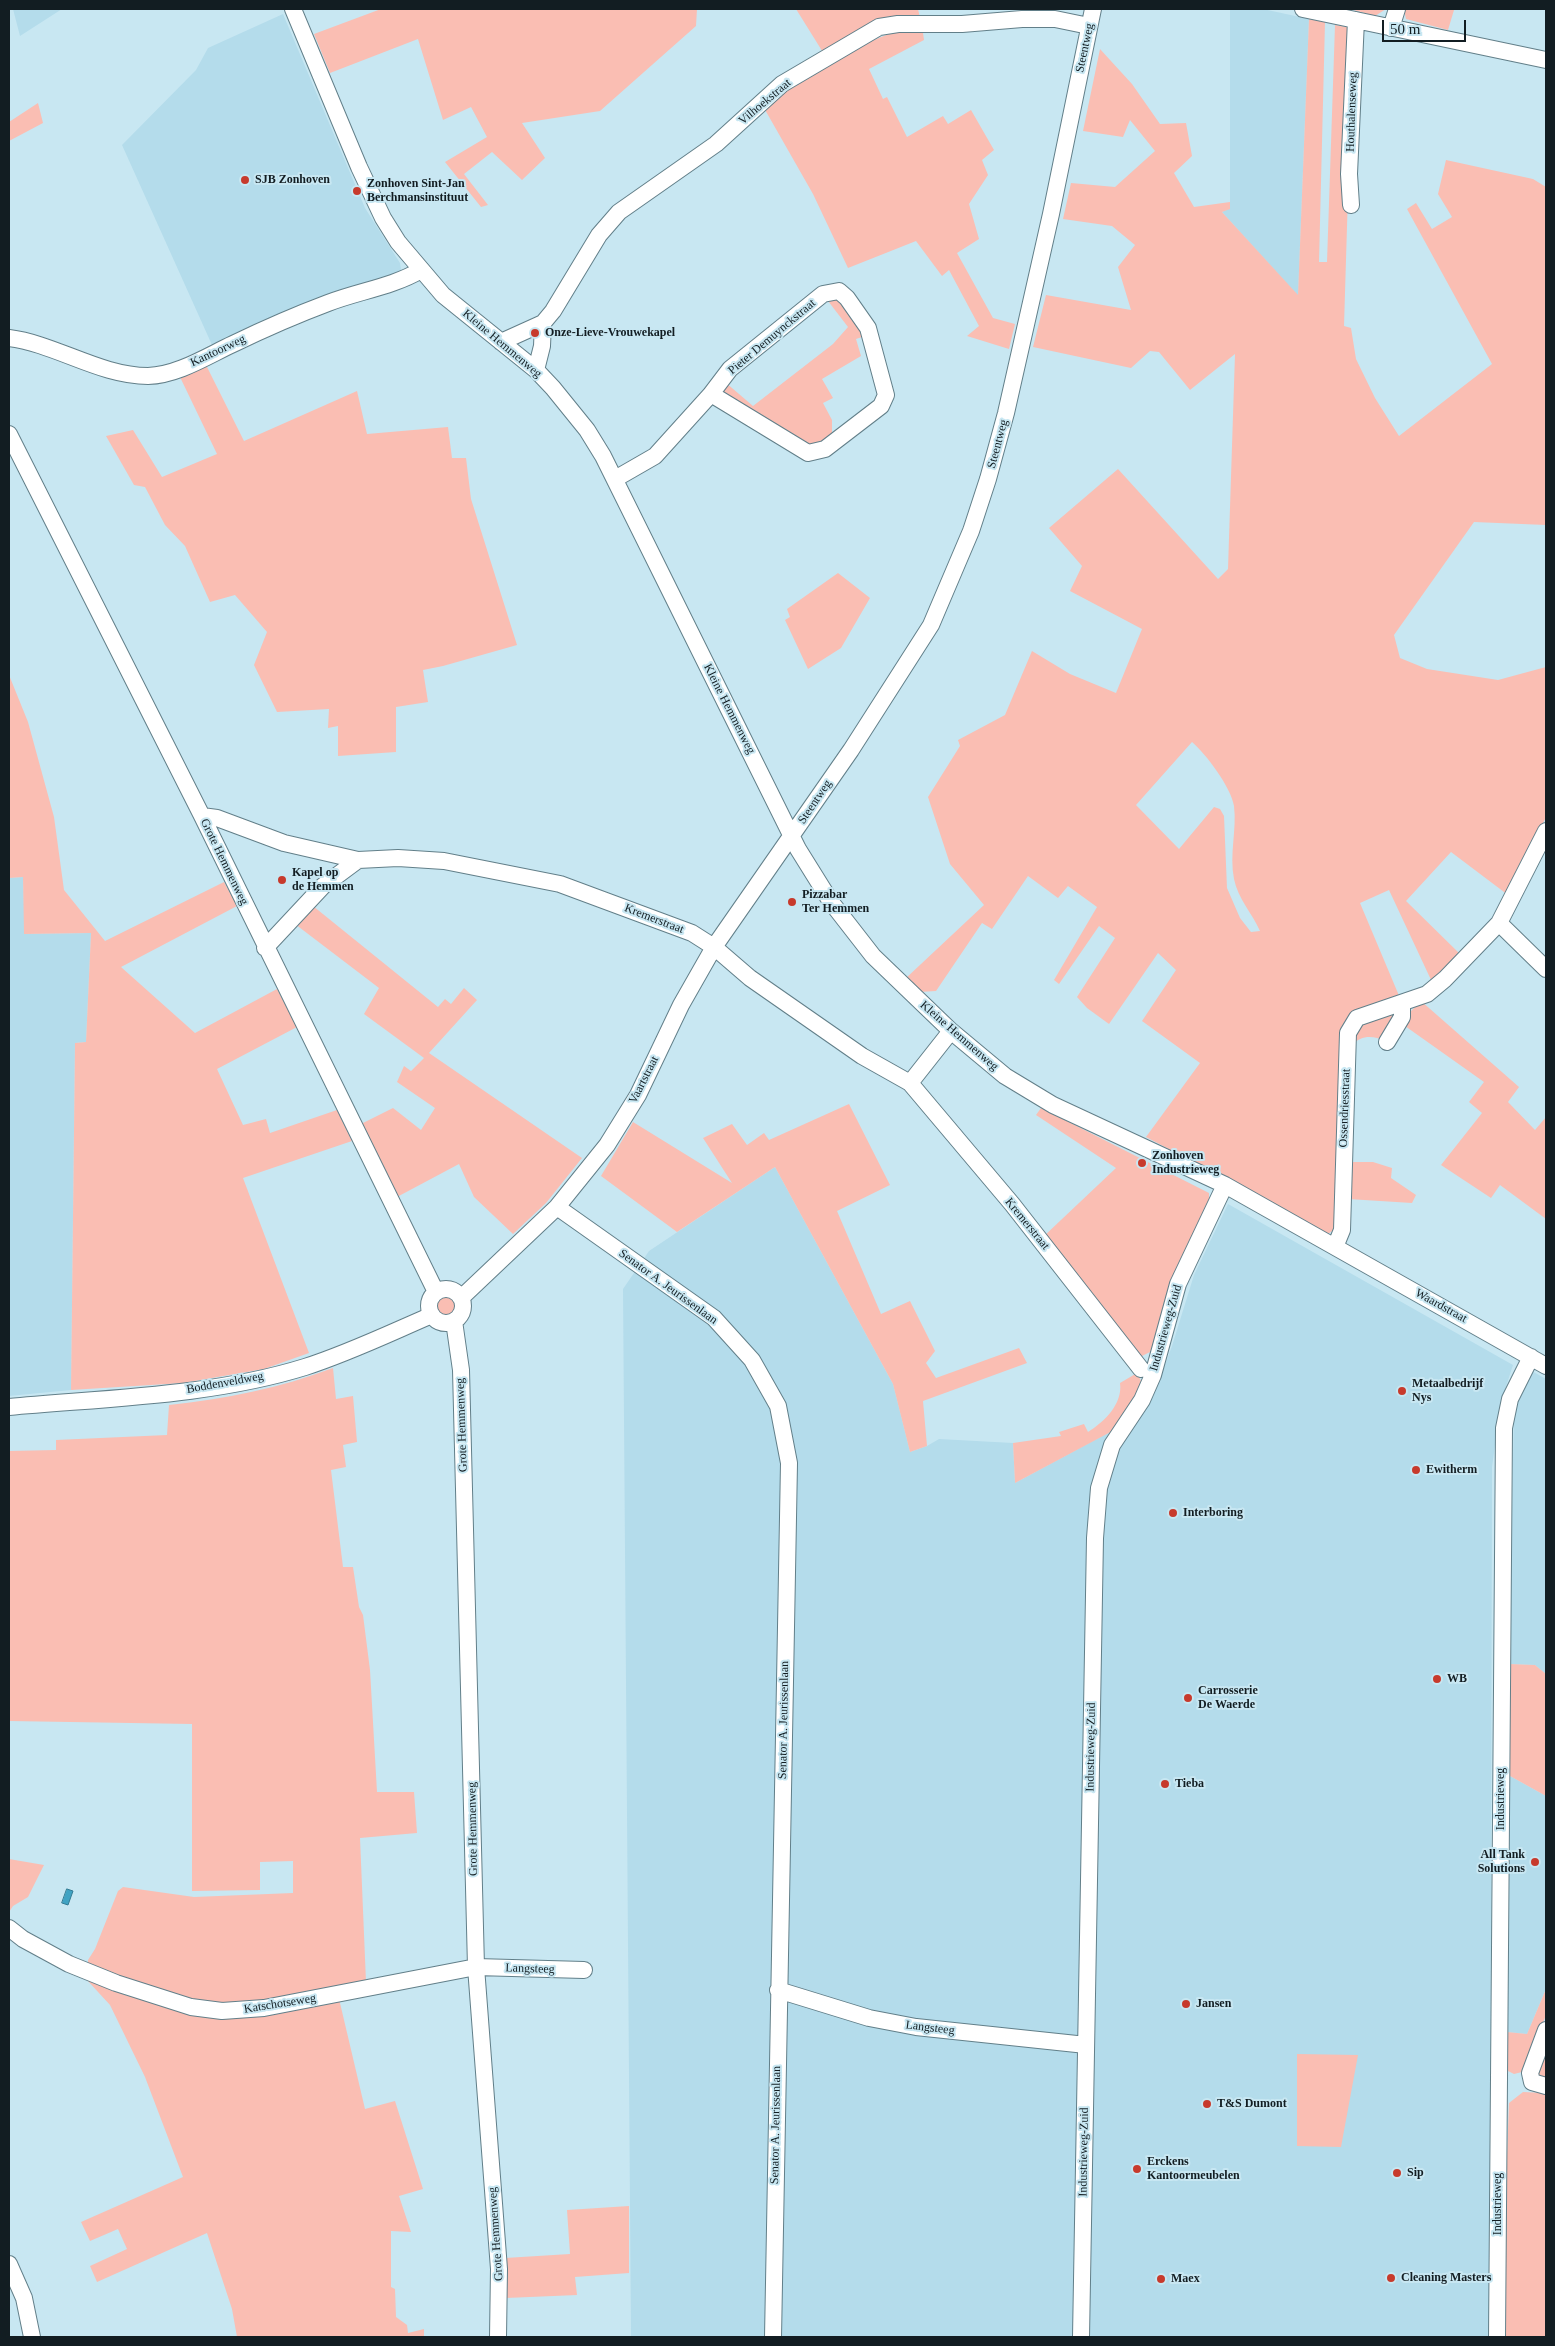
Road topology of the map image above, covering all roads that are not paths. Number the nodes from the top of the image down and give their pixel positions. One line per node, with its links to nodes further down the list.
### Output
1 (293, 9): 10 (street, Kleine Hemmenweg)
2 (1093, 9): 6 (street, Steentweg)
3 (1303, 9): 5 (street)
4 (1397, 9): 7 (street)
5 (1356, 20): 7 (street); 9 (street, Houthalenseweg)
6 (1089, 26): 11 (street, Vilhoekstraat); 20 (street, Steentweg)
7 (1391, 28): 8 (street)
8 (1546, 60)
9 (1351, 205)
10 (421, 270): 12 (street, Kantoorweg); 13 (street, Kleine Hemmenweg)
11 (542, 323): 13 (street, Vilhoekstraat); 14 (street)
12 (9, 338)
13 (501, 342): 14 (street, Kleine Hemmenweg)
14 (536, 370): 17 (street, Kleine Hemmenweg)
15 (711, 394): 15 (street, Pieter Demuynckstraat); 17 (street, Pieter Demuynckstraat)
16 (9, 434): 18 (street, Grote Hemmenweg)
17 (615, 479): 20 (street, Kleine Hemmenweg)
18 (202, 816): 21 (street, Kremerstraat); 24 (street, Grote Hemmenweg)
19 (1546, 831): 22 (street, Ossendriesstraat)
20 (792, 836): 23 (street, Vaartstraat); 27 (street, Kleine Hemmenweg)
21 (358, 860): 23 (street, Kremerstraat); 24 (street)
22 (1499, 923): 25 (street); 26 (street, Ossendriesstraat)
23 (714, 947): 29 (street, Kremerstraat); 31 (street, Vaartstraat)
24 (266, 948): 33 (street, Grote Hemmenweg)
25 (1546, 969)
26 (1402, 1004): 28 (street); 32 (street, Ossendriesstraat)
27 (951, 1031): 29 (street); 30 (street, Kleine Hemmenweg)
28 (1388, 1042)
29 (910, 1083): 39 (street, Kremerstraat)
30 (1225, 1185): 32 (street, Kleine Hemmenweg); 46 (street, Industrieweg-Zuid)
31 (556, 1207): 34 (street, Vaartstraat); 44 (street, Senator A. Jeurissenlaan)
32 (1335, 1246): 37 (street, Waardstraat)
33 (436, 1292): 34 (street); 35 (street)
34 (462, 1298): 36 (street, Grote Hemmenweg)
35 (432, 1315): 36 (street); 40 (street, Boddenveldweg)
36 (454, 1322): 42 (street, Grote Hemmenweg)
37 (1531, 1357): 38 (street, Waardstraat); 53 (street, Industrieweg)
38 (1546, 1366)
39 (1141, 1369)
40 (9, 1407)
41 (9, 1928): 42 (street, Katschotseweg)
42 (476, 1967): 43 (street, Langsteeg); 50 (street, Grote Hemmenweg)
43 (584, 1970)
44 (778, 1990): 46 (street, Langsteeg); 51 (street, Senator A. Jeurissenlaan)
45 (1546, 2030): 47 (street)
46 (1086, 2045): 52 (street, Industrieweg-Zuid)
47 (1546, 2086)
48 (9, 2264): 49 (street)
49 (32, 2337)
50 (498, 2337)
51 (773, 2337)
52 (1081, 2337)
53 (1497, 2337)

